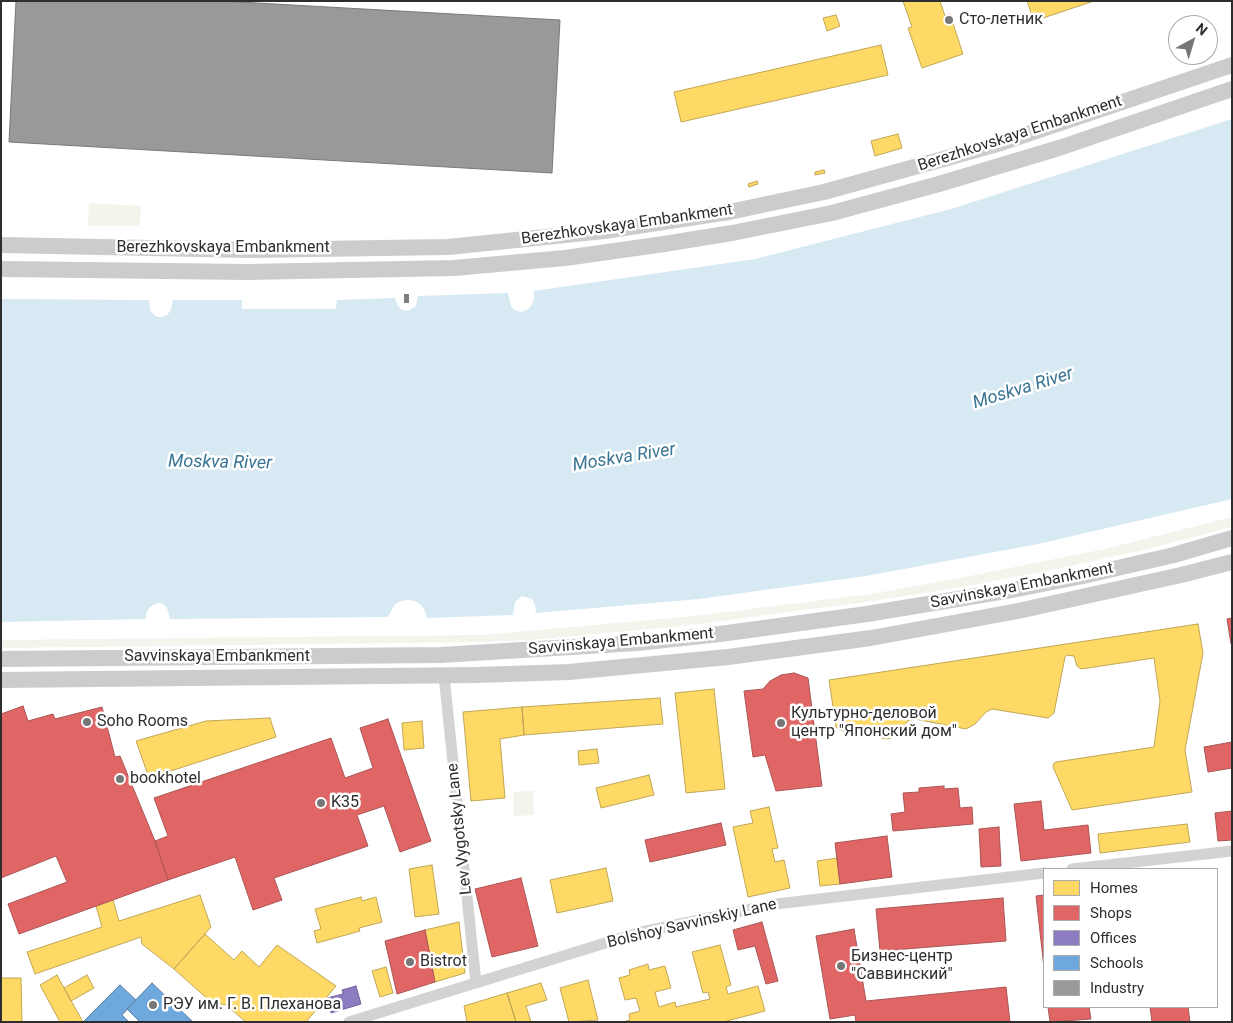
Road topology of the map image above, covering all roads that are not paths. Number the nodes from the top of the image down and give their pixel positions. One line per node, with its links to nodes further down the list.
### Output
1 (1232, 65): 3 (main road, Berezhkovskaya Embankment)
2 (1232, 89): 4 (main road, Berezhkovskaya Embankment)
3 (1, 245)
4 (1, 269)
5 (1232, 538): 7 (main road, Savvinskaya Embankment)
6 (1232, 562): 8 (main road, Savvinskaya Embankment)
7 (1, 659)
8 (444, 676): 9 (main road, Savvinskaya Embankment); 13 (street, Lev Vygotsky Lane)
9 (1, 680)
10 (1232, 851): 11 (street)
11 (1081, 868)
12 (1043, 872): 13 (street, Bolshoy Savvinskiy Lane)
13 (476, 983): 14 (street, Bolshoy Savvinskiy Lane)
14 (350, 1022)

